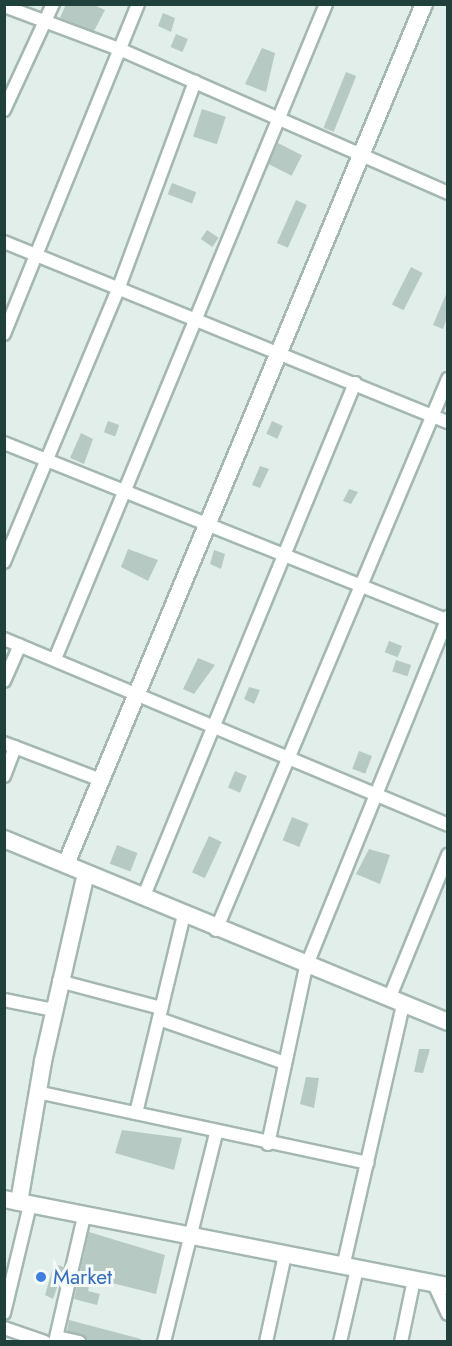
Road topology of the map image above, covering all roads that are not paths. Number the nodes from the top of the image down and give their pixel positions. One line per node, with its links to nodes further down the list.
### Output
1 (52, 4): 6 (street)
2 (138, 4): 7 (street)
3 (326, 4): 10 (street)
4 (424, 4): 11 (street)
5 (4, 6): 6 (street)
6 (45, 21): 7 (street); 9 (street)
7 (119, 49): 8 (street); 14 (street)
8 (195, 82): 10 (street); 15 (street)
9 (4, 110)
10 (278, 119): 11 (street); 16 (street)
11 (361, 159): 12 (street); 18 (street)
12 (447, 193)
13 (4, 242): 14 (street)
14 (38, 255): 15 (street); 17 (street)
15 (119, 287): 16 (street); 24 (street)
16 (198, 319): 18 (street); 25 (street)
17 (4, 334)
18 (279, 351): 20 (street); 26 (street)
19 (447, 379): 21 (street)
20 (355, 383): 21 (street); 27 (street)
21 (433, 416): 22 (street); 29 (street)
22 (447, 422)
23 (4, 443): 24 (street)
24 (45, 459): 25 (street); 28 (street)
25 (126, 492): 26 (street); 33 (street)
26 (207, 525): 27 (street); 35 (street)
27 (286, 556): 29 (street); 36 (street)
28 (4, 562)
29 (363, 588): 30 (street); 38 (street)
30 (447, 619): 41 (street)
31 (4, 639): 32 (street)
32 (20, 645): 33 (street); 34 (street)
33 (54, 659): 35 (street)
34 (4, 681)
35 (138, 693): 36 (street); 40 (street)
36 (215, 726): 38 (street); 47 (street)
37 (10, 745): 39 (street); 40 (street)
38 (290, 759): 41 (street); 49 (street)
39 (4, 776)
40 (101, 780): 45 (street)
41 (375, 796): 42 (street); 50 (street)
42 (447, 825)
43 (4, 839): 45 (street)
44 (447, 855): 53 (street)
45 (66, 864): 46 (street)
46 (86, 874): 47 (street); 51 (street)
47 (143, 898): 48 (street)
48 (184, 915): 49 (street); 55 (street)
49 (216, 930): 50 (street)
50 (306, 967): 53 (street); 57 (street)
51 (59, 981): 54 (street); 55 (street)
52 (4, 1000): 54 (street)
53 (396, 1002): 56 (street); 62 (street)
54 (53, 1010): 58 (street)
55 (160, 1014): 57 (street); 59 (street)
56 (447, 1022)
57 (285, 1063): 61 (street)
58 (37, 1092): 59 (street); 63 (street)
59 (136, 1113): 60 (street)
60 (216, 1134): 61 (street); 65 (street)
61 (268, 1144): 62 (street)
62 (367, 1162): 67 (street)
63 (18, 1202): 64 (street); 70 (street)
64 (84, 1216): 65 (street); 73 (street)
65 (190, 1236): 66 (street); 75 (street)
66 (285, 1255): 67 (street); 76 (street)
67 (350, 1268): 68 (street); 77 (street)
68 (414, 1280): 69 (street); 78 (street)
69 (441, 1285): 71 (street)
70 (4, 1313)
71 (447, 1314)
72 (12, 1334): 73 (street)
73 (52, 1340): 74 (street)
74 (79, 1341)
75 (164, 1341)
76 (266, 1341)
77 (340, 1341)
78 (400, 1341)

